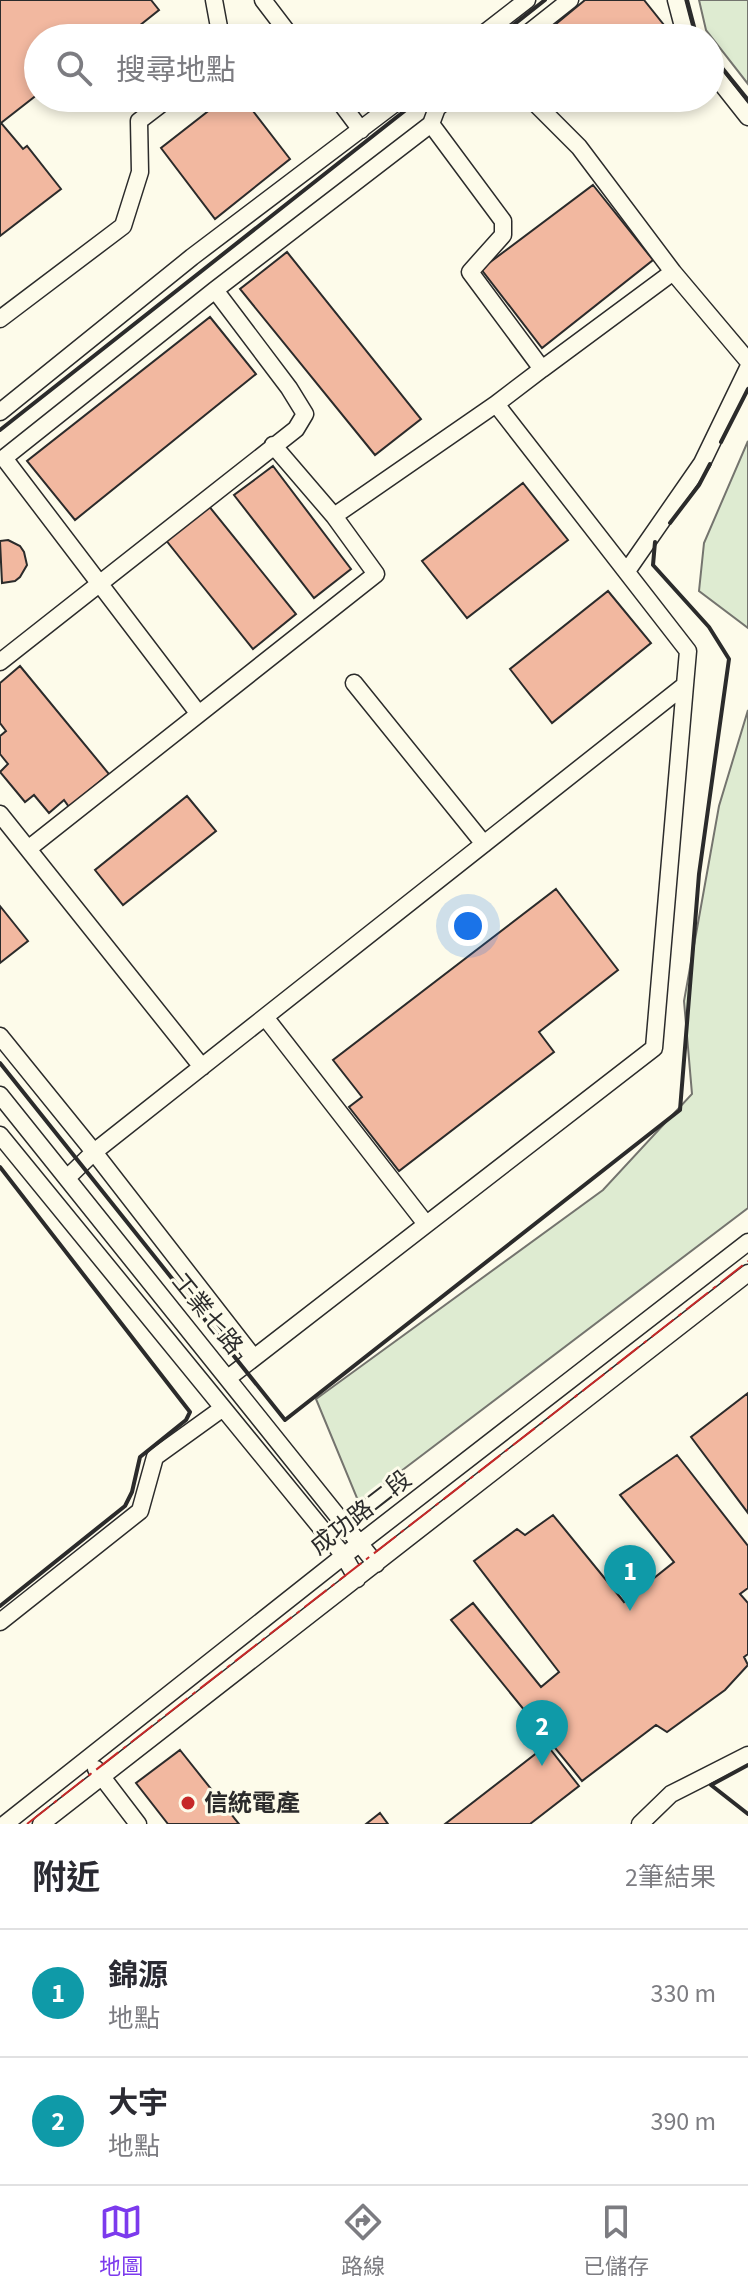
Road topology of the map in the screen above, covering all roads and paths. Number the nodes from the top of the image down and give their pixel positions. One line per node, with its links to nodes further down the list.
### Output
1 (214, 0): 6 (street)
2 (263, 0): 7 (street)
3 (527, 0): 8 (street)
4 (570, 0): 9 (street)
5 (676, 0): 10 (street)
6 (218, 24)
7 (281, 24)
8 (496, 24)
9 (540, 24)
10 (682, 24)
11 (724, 87): 17 (street)
12 (151, 112): 22 (street)
13 (348, 112): 19 (street)
14 (384, 112): 19 (street)
15 (436, 112): 18 (street)
16 (544, 112): 20 (street)
17 (748, 117)
18 (431, 124): 21 (street); 25 (street)
19 (361, 130): 27 (street)
20 (673, 272): 23 (street); 25 (street)
21 (215, 290): 28 (street); 29 (street)
22 (0, 319)
23 (748, 361)
24 (748, 368): 31 (street)
25 (542, 369): 26 (street)
26 (496, 404): 30 (street); 31 (street)
27 (0, 412)
28 (273, 445): 30 (street); 32 (street)
29 (2, 460): 32 (street)
30 (334, 516): 36 (street)
31 (627, 571): 35 (street)
32 (100, 584): 33 (street); 36 (street)
33 (0, 662)
34 (354, 683): 38 (street)
35 (685, 685): 38 (street); 47 (street)
36 (198, 713): 39 (street)
37 (0, 814): 39 (street)
38 (484, 844): 40 (street)
39 (28, 849): 42 (street)
40 (265, 1017): 42 (street); 47 (street)
41 (0, 1036): 45 (street)
42 (202, 1067): 45 (street)
43 (0, 1095): 46 (street, 工業七路)
44 (0, 1135): 52 (street, 工業七路)
45 (94, 1152): 46 (street); 50 (street)
46 (67, 1178): 51 (street, 工業七路)
47 (426, 1224): 50 (street)
48 (748, 1242): 53 (street, 成功路二段)
49 (748, 1273): 55 (street, 成功路二段)
50 (254, 1358): 51 (street)
51 (228, 1378): 53 (street, 工業七路)
52 (223, 1408): 54 (street, 工業七路); 57 (street)
53 (360, 1543): 54 (street, 成功路二段); 55 (street, 工業七路)
54 (344, 1556): 56 (street, 工業七路); 59 (street, 成功路二段)
55 (376, 1564): 56 (street, 成功路二段)
56 (357, 1579): 60 (street, 成功路二段)
57 (0, 1622)
58 (748, 1755): 64 (street)
59 (88, 1759): 60 (street); 61 (street, 成功路二段)
60 (102, 1776): 62 (street, 成功路二段); 63 (street)
61 (5, 1824)
62 (41, 1824)
63 (138, 1824)
64 (640, 1824)

